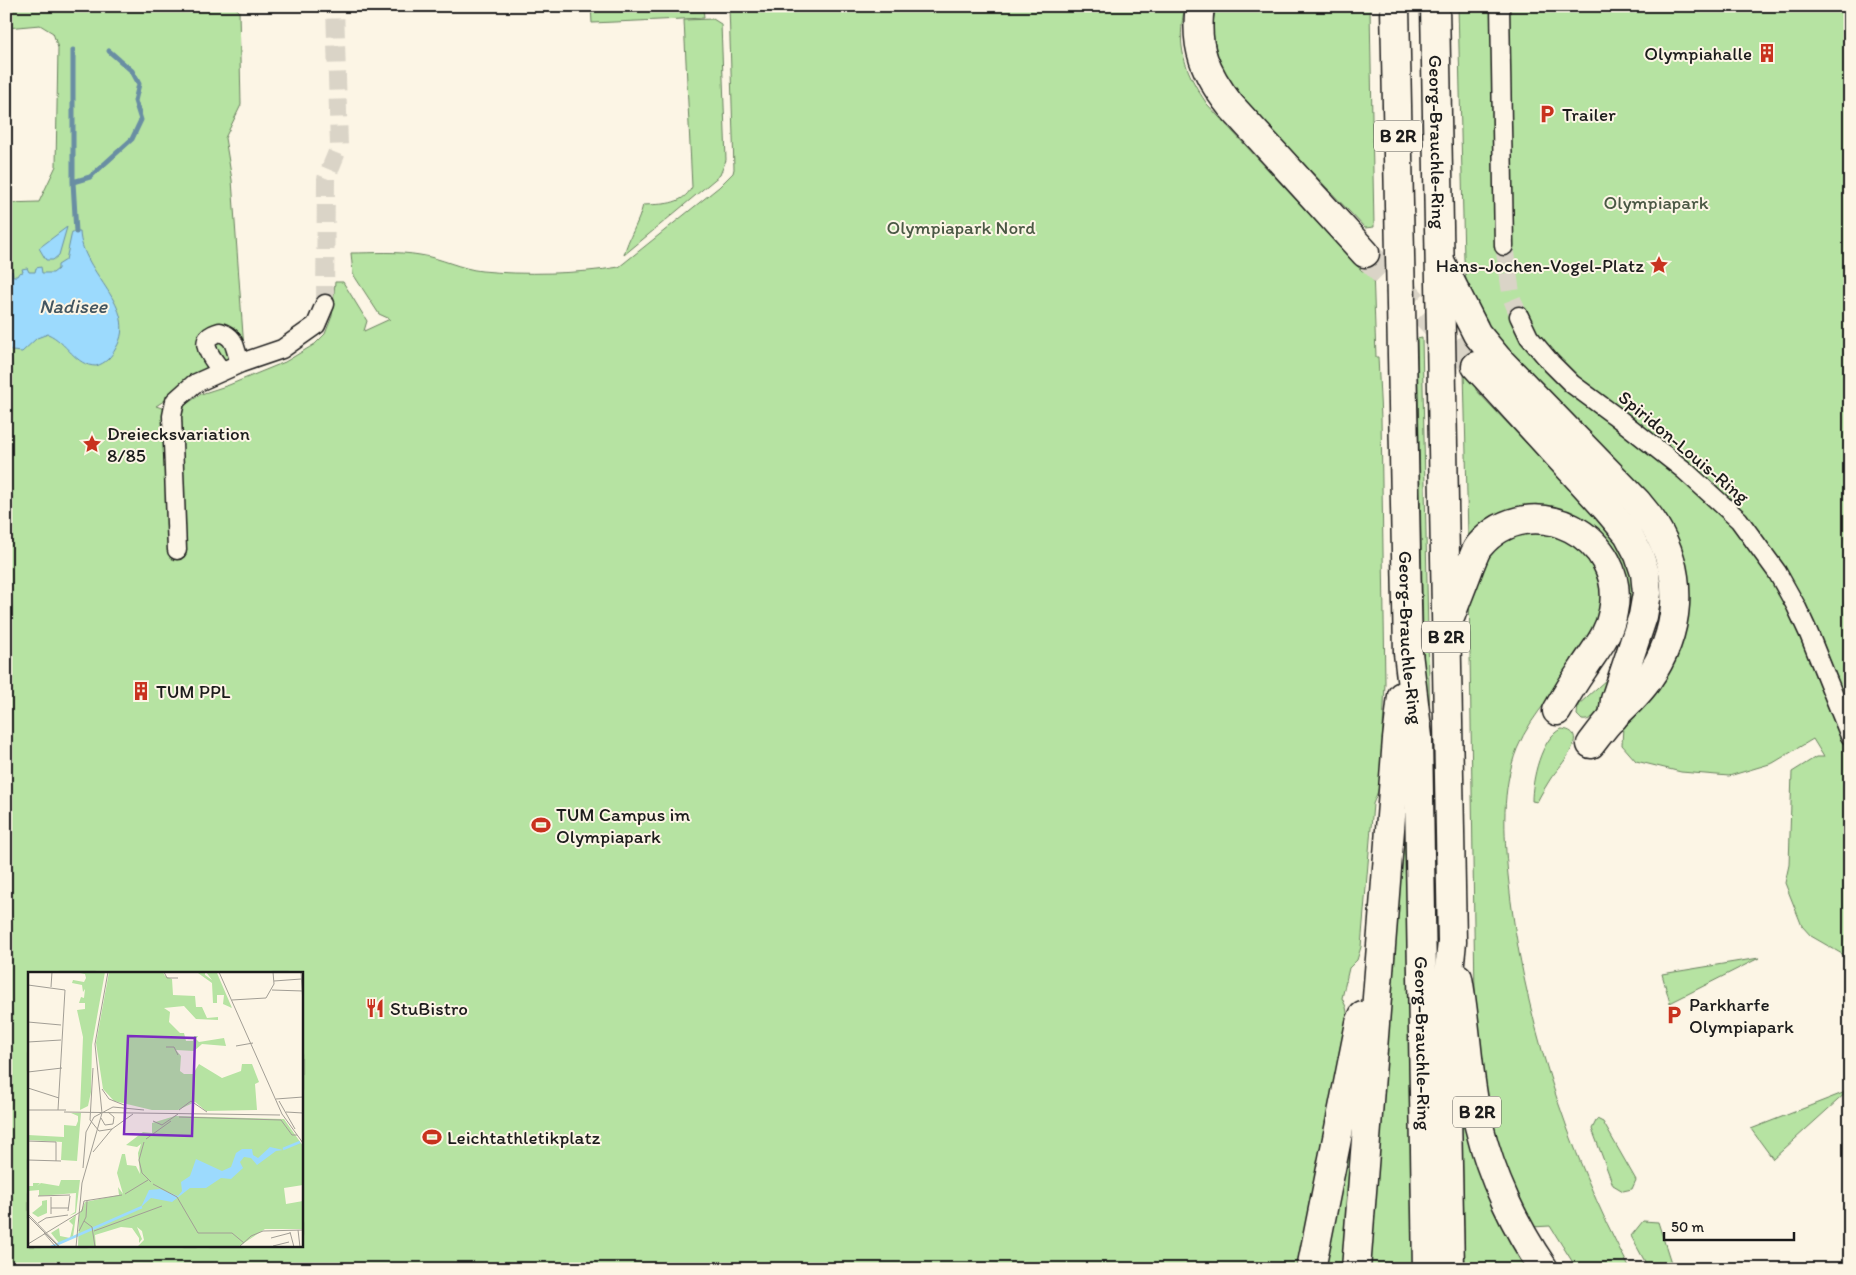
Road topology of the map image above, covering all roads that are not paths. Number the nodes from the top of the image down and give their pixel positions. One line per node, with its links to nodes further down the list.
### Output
1 (1200, 6): 6 (highway)
2 (1435, 6): 7 (highway, Georg-Brauchle-Ring / B 2R)
3 (1500, 6): 5 (street)
4 (1393, 9): 16 (highway, Georg-Brauchle-Ring / B 2R)
5 (1504, 246)
6 (1366, 253)
7 (1439, 259): 14 (highway, Georg-Brauchle-Ring / B 2R); 17 (highway)
8 (325, 304): 10 (street)
9 (1519, 316): 18 (street, Spiridon-Louis-Ring)
10 (241, 363): 12 (street); 12 (street)
11 (1476, 366): 15 (highway)
12 (221, 371): 13 (street)
13 (177, 550)
14 (1446, 626): 15 (highway); 20 (highway, Georg-Brauchle-Ring / B 2R)
15 (1634, 641): 17 (highway)
16 (1408, 653): 21 (highway, B 2R); 24 (highway, Georg-Brauchle-Ring)
17 (1613, 718): 19 (highway)
18 (1850, 736)
19 (1591, 744)
20 (1452, 942): 25 (highway, Georg-Brauchle-Ring); 26 (highway, B 2R)
21 (1378, 985): 22 (highway); 23 (highway, B 2R)
22 (1311, 1269)
23 (1356, 1269)
24 (1428, 1269)
25 (1450, 1269)
26 (1544, 1269)

